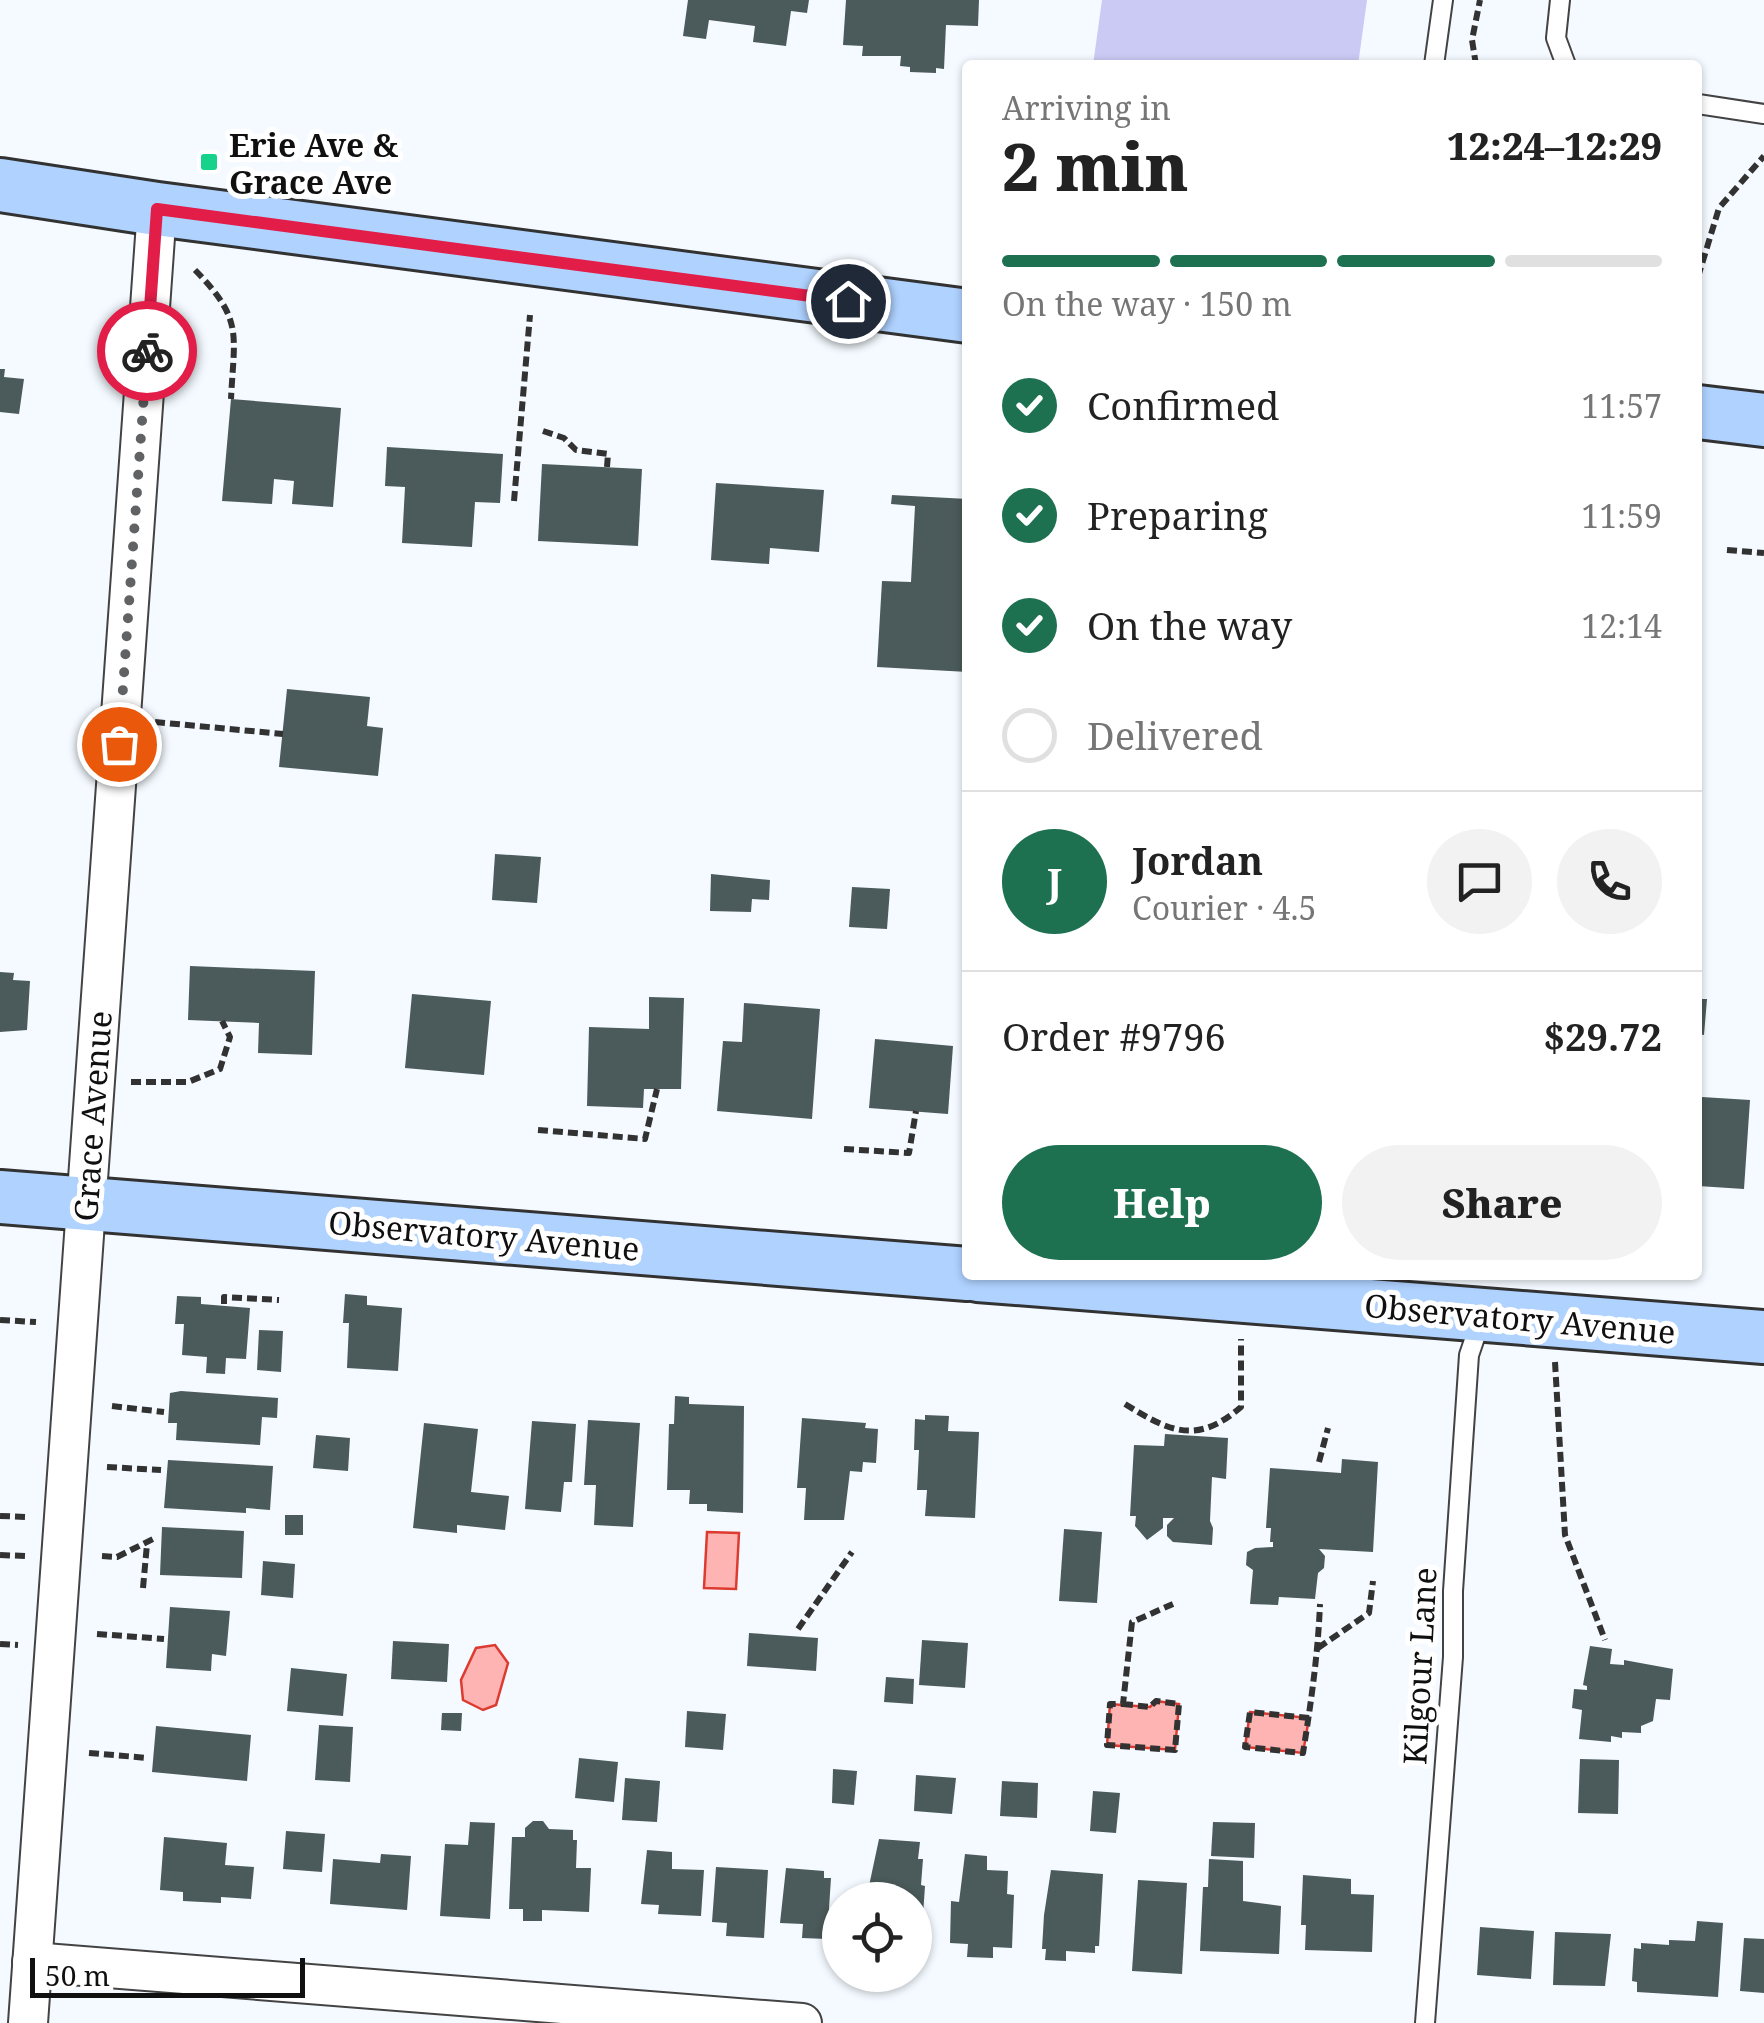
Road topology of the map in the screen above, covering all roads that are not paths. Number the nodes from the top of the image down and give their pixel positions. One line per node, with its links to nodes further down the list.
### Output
1 (1444, 0): 3 (lane)
2 (1560, 0): 4 (lane)
3 (1435, 60)
4 (1564, 60)
5 (1702, 105): 6 (lane)
6 (1764, 114)
7 (0, 184): 8 (street)
8 (157, 209): 9 (street); 13 (street, Grace Avenue)
9 (962, 315)
10 (1702, 412): 11 (street)
11 (1764, 420)
12 (0, 1196): 13 (street, Observatory Avenue)
13 (86, 1203): 14 (street, Observatory Avenue); 18 (street, Grace Avenue)
14 (962, 1274)
15 (1041, 1280): 16 (street, Observatory Avenue)
16 (1483, 1314): 17 (street, Observatory Avenue); 21 (lane, Kilgour Lane)
17 (1764, 1337)
18 (32, 1962): 19 (street, Grace Avenue); 20 (street)
19 (28, 2023)
20 (802, 2023)
21 (1426, 2023)

